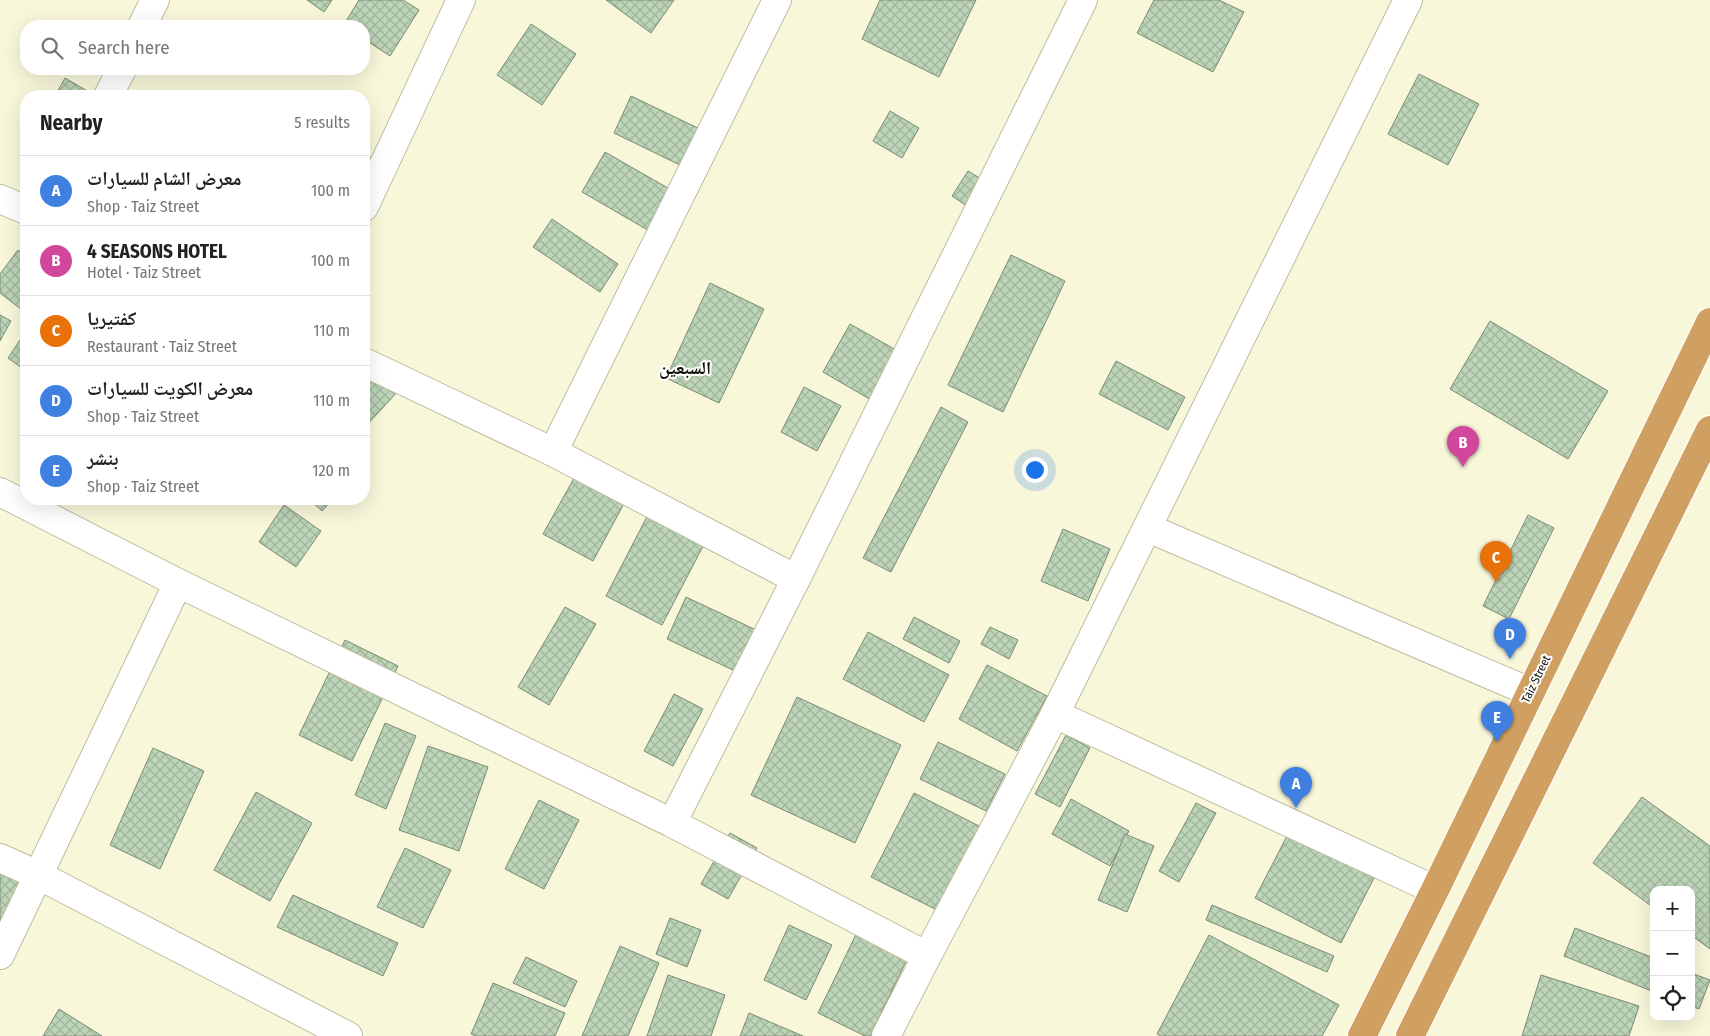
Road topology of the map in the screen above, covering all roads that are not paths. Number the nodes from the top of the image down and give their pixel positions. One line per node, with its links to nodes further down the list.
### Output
1 (156, 0): 6 (street)
2 (461, 0): 9 (street)
3 (778, 0): 15 (street)
4 (1083, 0): 20 (street)
5 (1408, 0): 19 (street)
6 (145, 20)
7 (119, 75): 8 (street)
8 (111, 90)
9 (370, 194)
10 (0, 199): 11 (street)
11 (20, 207)
12 (1710, 322): 22 (highway, Taiz Street)
13 (370, 365): 15 (street)
14 (1710, 430): 33 (highway)
15 (553, 452): 20 (street)
16 (0, 492): 17 (street)
17 (20, 502)
18 (25, 505): 21 (street)
19 (1148, 528): 22 (street); 23 (street)
20 (796, 579): 24 (street)
21 (178, 583): 24 (street); 26 (street)
22 (1530, 692): 27 (highway, Taiz Street)
23 (1055, 714): 27 (street); 29 (street)
24 (672, 823): 29 (street)
25 (0, 858): 26 (street)
26 (38, 875): 28 (street); 30 (street)
27 (1435, 890): 32 (highway, Taiz Street)
28 (0, 955)
29 (927, 956): 31 (street)
30 (348, 1036)
31 (886, 1036)
32 (1362, 1036)
33 (1410, 1036)

